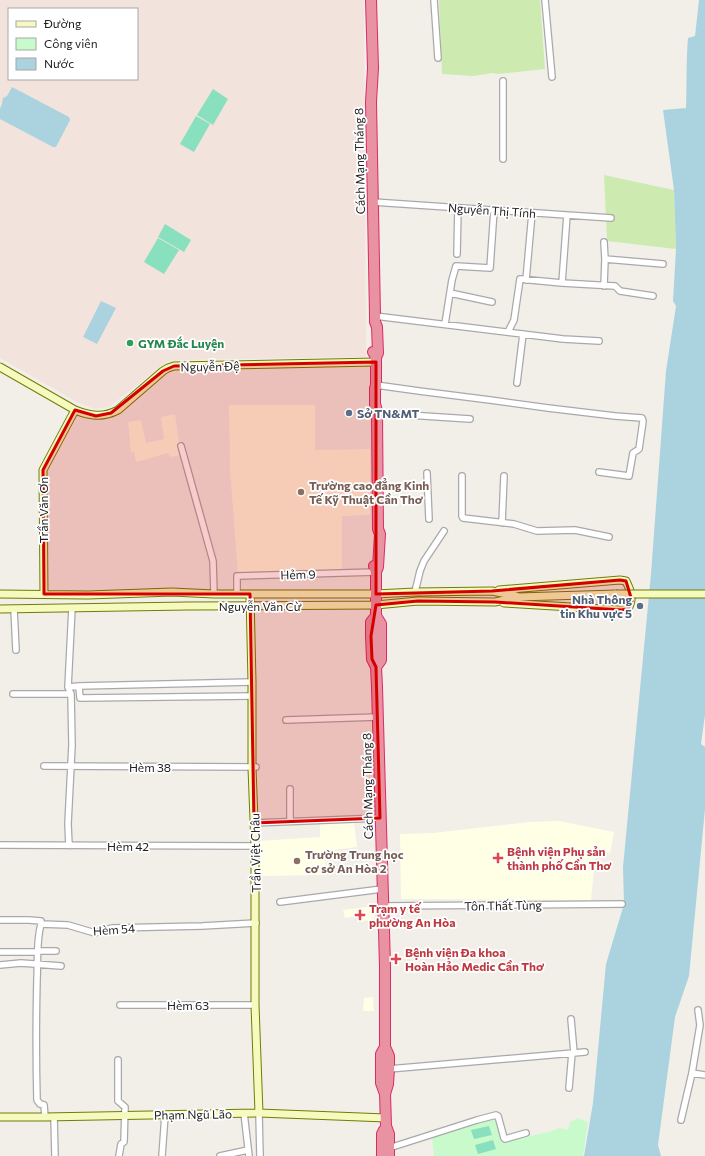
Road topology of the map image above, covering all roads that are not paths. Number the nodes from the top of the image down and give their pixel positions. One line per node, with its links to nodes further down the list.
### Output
1 (371, 0): 8 (highway, Cách Mạng Tháng 8)
2 (434, 0): 4 (street)
3 (545, 0): 5 (street)
4 (438, 58)
5 (552, 77)
6 (502, 81): 7 (street)
7 (503, 158)
8 (373, 202): 9 (street, Nguyễn Thị Tính); 24 (highway, Cách Mạng Tháng 8)
9 (458, 208): 10 (street, Nguyễn Thị Tính); 15 (street)
10 (494, 210): 11 (street, Nguyễn Thị Tính); 21 (street)
11 (532, 213): 12 (street, Nguyễn Thị Tính); 18 (street)
12 (567, 215): 13 (street, Nguyễn Thị Tính); 19 (street)
13 (611, 218)
14 (604, 242): 16 (street)
15 (457, 254)
16 (605, 259): 17 (street); 20 (street)
17 (663, 264)
18 (526, 280): 19 (street); 26 (street)
19 (562, 283): 20 (street)
20 (604, 286): 22 (street)
21 (450, 293): 23 (street); 25 (street)
22 (652, 296)
23 (492, 302)
24 (375, 319): 25 (street); 29 (highway, Cách Mạng Tháng 8)
25 (445, 324): 26 (street)
26 (508, 332): 27 (street)
27 (524, 334): 28 (street); 31 (street)
28 (599, 341)
29 (376, 359): 32 (highway, Cách Mạng Tháng 8); 33 (main road, Nguyễn Đệ)
30 (0, 367): 33 (main road, Nguyễn Đệ)
31 (517, 383)
32 (376, 386): 34 (highway, Cách Mạng Tháng 8); 37 (street)
33 (75, 410): 49 (main road, Trần Văn Ơn)
34 (376, 410): 35 (street); 45 (highway, Cách Mạng Tháng 8)
35 (470, 419)
36 (181, 446): 50 (street)
37 (599, 472)
38 (427, 473): 41 (street)
39 (462, 476): 42 (street)
40 (504, 476): 42 (street)
41 (429, 519)
42 (502, 523): 44 (street)
43 (444, 531): 47 (street)
44 (609, 537)
45 (376, 572): 51 (street, Hẻm 9); 53 (highway, Cách Mạng Tháng 8)
46 (492, 591): 47 (main road, Nguyễn Văn Cừ); 55 (main road, Nguyễn Văn Cừ); 56 (main road)
47 (415, 592): 53 (main road, Nguyễn Văn Cừ)
48 (0, 594): 49 (main road, Nguyễn Văn Cừ)
49 (44, 594): 50 (main road, Nguyễn Văn Cừ)
50 (214, 594): 51 (main road, Nguyễn Văn Cừ)
51 (237, 594): 52 (main road, Nguyễn Văn Cừ)
52 (250, 594): 53 (main road, Nguyễn Văn Cừ); 58 (main road, Trần Việt Châu)
53 (376, 594): 57 (highway, Cách Mạng Tháng 8)
54 (705, 594): 55 (main road, Nguyễn Văn Cừ, bridge)
55 (518, 597): 56 (main road, Nguyễn Văn Cừ)
56 (495, 602): 57 (main road, Nguyễn Văn Cừ)
57 (376, 605): 58 (main road, Nguyễn Văn Cừ); 69 (highway, Cách Mạng Tháng 8)
58 (250, 606): 59 (main road, Nguyễn Văn Cừ); 63 (main road, Trần Việt Châu)
59 (72, 608): 61 (main road, Nguyễn Văn Cừ); 65 (street)
60 (0, 609): 61 (main road, Nguyễn Văn Cừ)
61 (14, 609): 62 (street)
62 (16, 650)
63 (252, 682): 64 (street); 68 (main road, Trần Việt Châu)
64 (79, 686): 65 (street); 68 (street)
65 (68, 687): 67 (street)
66 (13, 694): 67 (street)
67 (71, 694): 72 (street)
68 (252, 696): 73 (main road, Trần Việt Châu)
69 (378, 717): 70 (street); 75 (highway, Cách Mạng Tháng 8)
70 (286, 720)
71 (44, 766): 72 (street, Hèm 38)
72 (71, 767): 73 (street, Hèm 38); 79 (street)
73 (254, 768): 77 (main road, Trần Việt Châu)
74 (290, 789): 76 (street)
75 (380, 818): 76 (street); 81 (highway, Cách Mạng Tháng 8)
76 (290, 821): 77 (street)
77 (254, 823): 80 (main road, Trần Việt Châu)
78 (0, 845): 79 (street, Hèm 42)
79 (69, 846): 80 (street, Hèm 42)
80 (255, 846): 86 (main road, Trần Việt Châu)
81 (382, 889): 82 (street); 84 (highway, Cách Mạng Tháng 8)
82 (280, 902)
83 (622, 904): 84 (street, Tôn Thất Tùng)
84 (383, 906): 98 (highway, Cách Mạng Tháng 8)
85 (0, 920): 87 (street, Hèm 54)
86 (256, 923): 87 (street, Hèm 54); 95 (main road, Trần Việt Châu)
87 (41, 924): 88 (street)
88 (37, 951): 89 (street); 90 (street); 91 (street)
89 (56, 951)
90 (0, 952)
91 (38, 964): 92 (street); 93 (street); 112 (street)
92 (0, 965)
93 (61, 966)
94 (120, 1005): 95 (street, Hèm 63)
95 (255, 1006): 108 (main road, Trần Việt Châu)
96 (698, 1010): 103 (street)
97 (571, 1018): 100 (street)
98 (385, 1047): 102 (highway, Cách Mạng Tháng 8); 106 (highway, Cách Mạng Tháng 8)
99 (584, 1052): 100 (street)
100 (573, 1053): 102 (street); 105 (street)
101 (118, 1060): 110 (street)
102 (389, 1069): 106 (highway, Cách Mạng Tháng 8)
103 (692, 1073): 104 (street); 114 (street)
104 (705, 1075)
105 (569, 1088)
106 (385, 1094): 115 (highway, Cách Mạng Tháng 8)
107 (244, 1113): 108 (main road, Phạm Ngũ Lão); 109 (main road, Phạm Ngũ Lão); 117 (street)
108 (259, 1113): 115 (main road, Phạm Ngũ Lão); 123 (street)
109 (165, 1115): 110 (main road, Phạm Ngũ Lão); 121 (street)
110 (125, 1116): 113 (main road, Phạm Ngũ Lão); 120 (street)
111 (0, 1117): 112 (main road, Phạm Ngũ Lão)
112 (45, 1117): 113 (main road, Phạm Ngũ Lão)
113 (54, 1117): 119 (street)
114 (681, 1120)
115 (386, 1122): 118 (highway, Cách Mạng Tháng 8)
116 (526, 1132): 118 (street)
117 (249, 1153): 122 (street)
118 (386, 1153)
119 (55, 1156)
120 (119, 1156)
121 (162, 1156)
122 (220, 1156)
123 (260, 1156)

